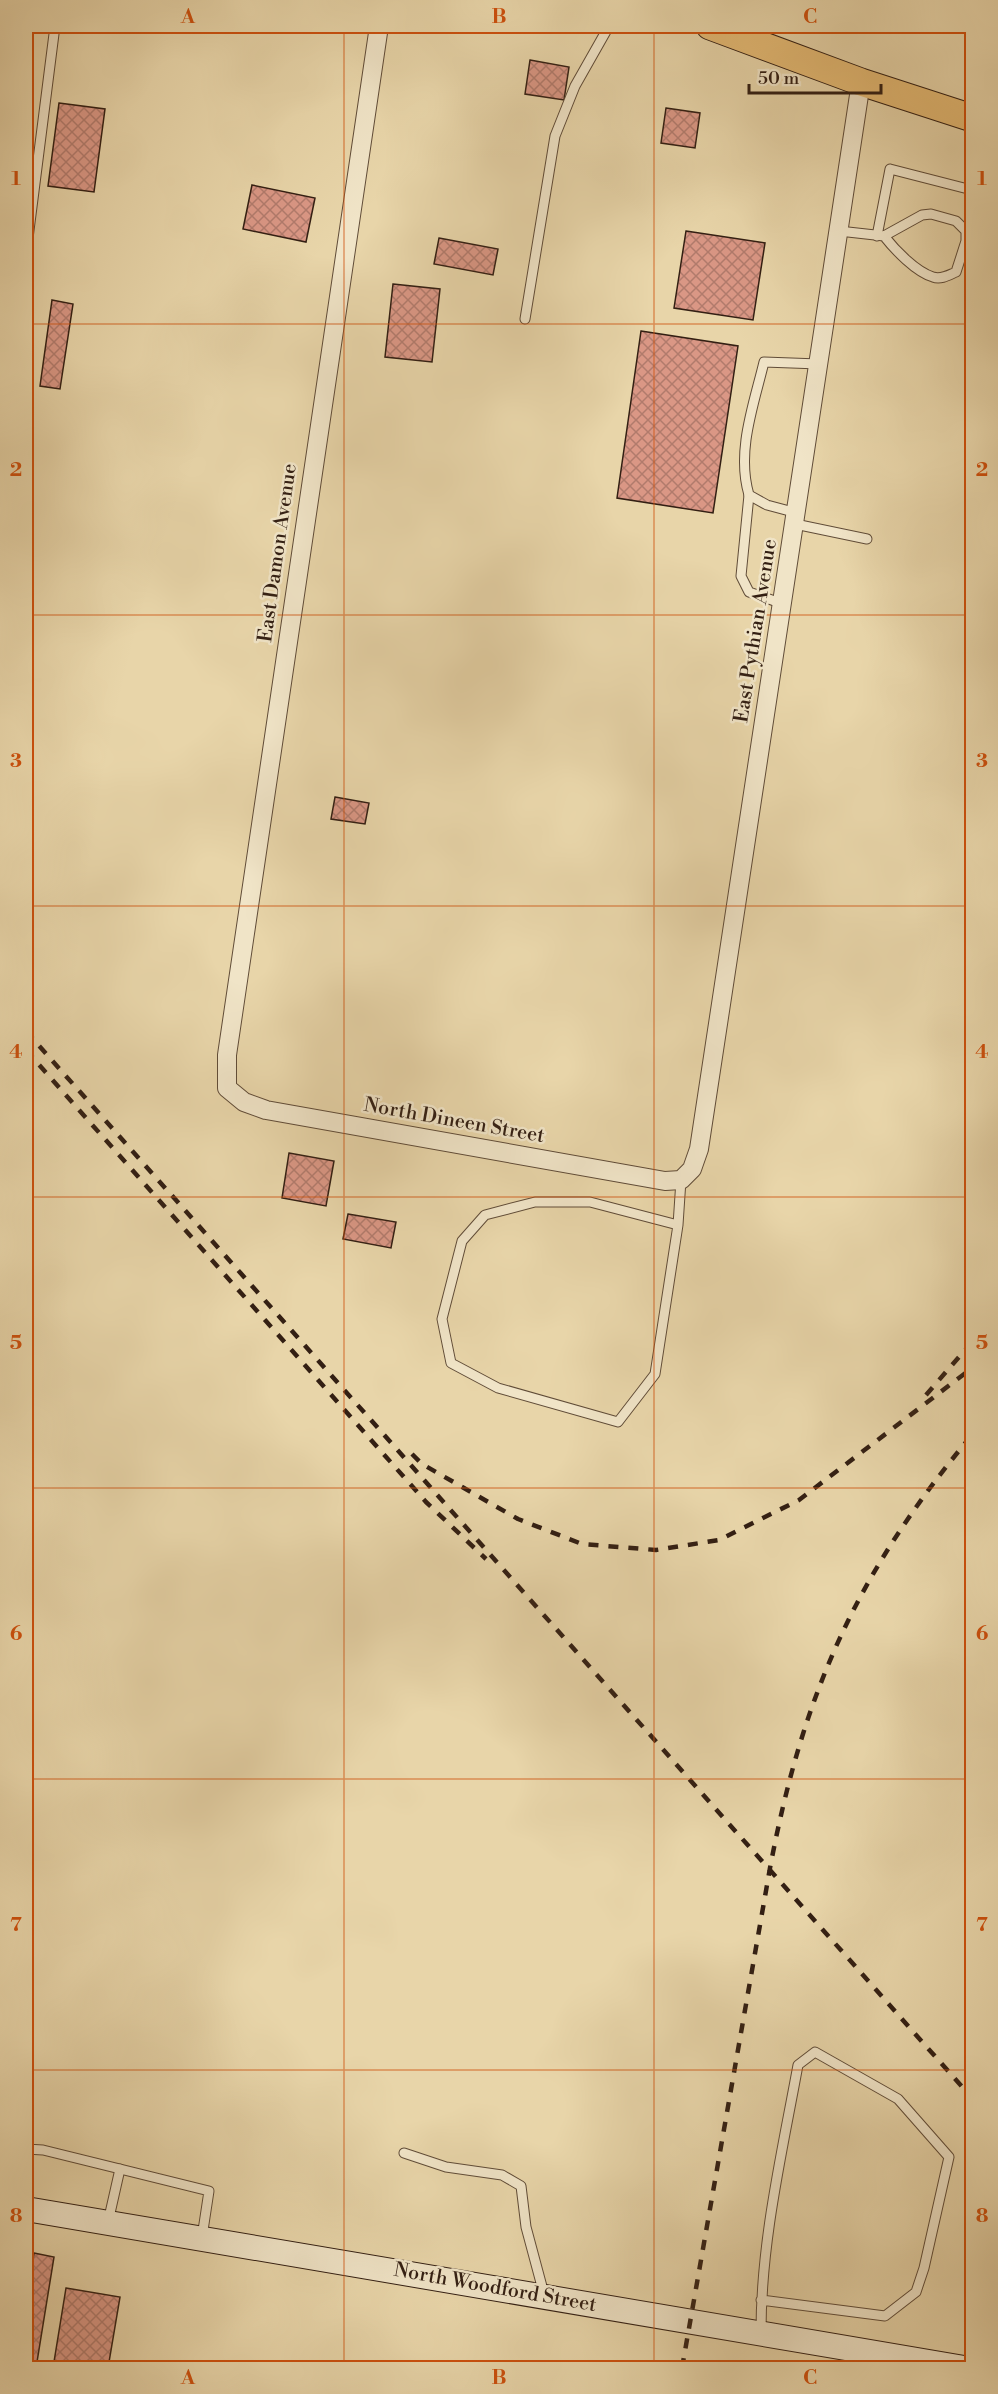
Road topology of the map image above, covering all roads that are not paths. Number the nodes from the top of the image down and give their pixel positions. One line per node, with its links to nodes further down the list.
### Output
1 (55, 26): 11 (lane)
2 (379, 26): 18 (street, East Damon Avenue)
3 (609, 26): 12 (lane)
4 (710, 26): 5 (main road)
5 (861, 82): 6 (main road); 9 (street, East Pythian Avenue)
6 (972, 118)
7 (972, 174): 8 (lane)
8 (970, 190): 10 (lane)
9 (839, 231): 10 (lane); 13 (street, East Pythian Avenue)
10 (880, 236): 10 (lane)
11 (26, 254)
12 (525, 319)
13 (819, 364): 14 (lane); 15 (street, East Pythian Avenue)
14 (748, 495): 15 (lane); 17 (lane)
15 (796, 519): 16 (lane); 17 (street, East Pythian Avenue)
16 (867, 539)
17 (783, 604): 19 (street, East Pythian Avenue)
18 (227, 1088): 19 (street, North Dineen Street)
19 (681, 1180): 20 (lane)
20 (678, 1225): 20 (lane)
21 (26, 2149): 23 (lane)
22 (404, 2153): 27 (lane)
23 (120, 2169): 25 (lane); 26 (lane)
24 (26, 2209): 25 (street, North Woodford Street)
25 (108, 2223): 26 (street, North Woodford Street)
26 (202, 2239): 27 (street, North Woodford Street)
27 (545, 2296): 29 (street, North Woodford Street)
28 (761, 2300): 28 (lane); 29 (lane)
29 (761, 2334): 30 (street, North Woodford Street)
30 (964, 2368)

